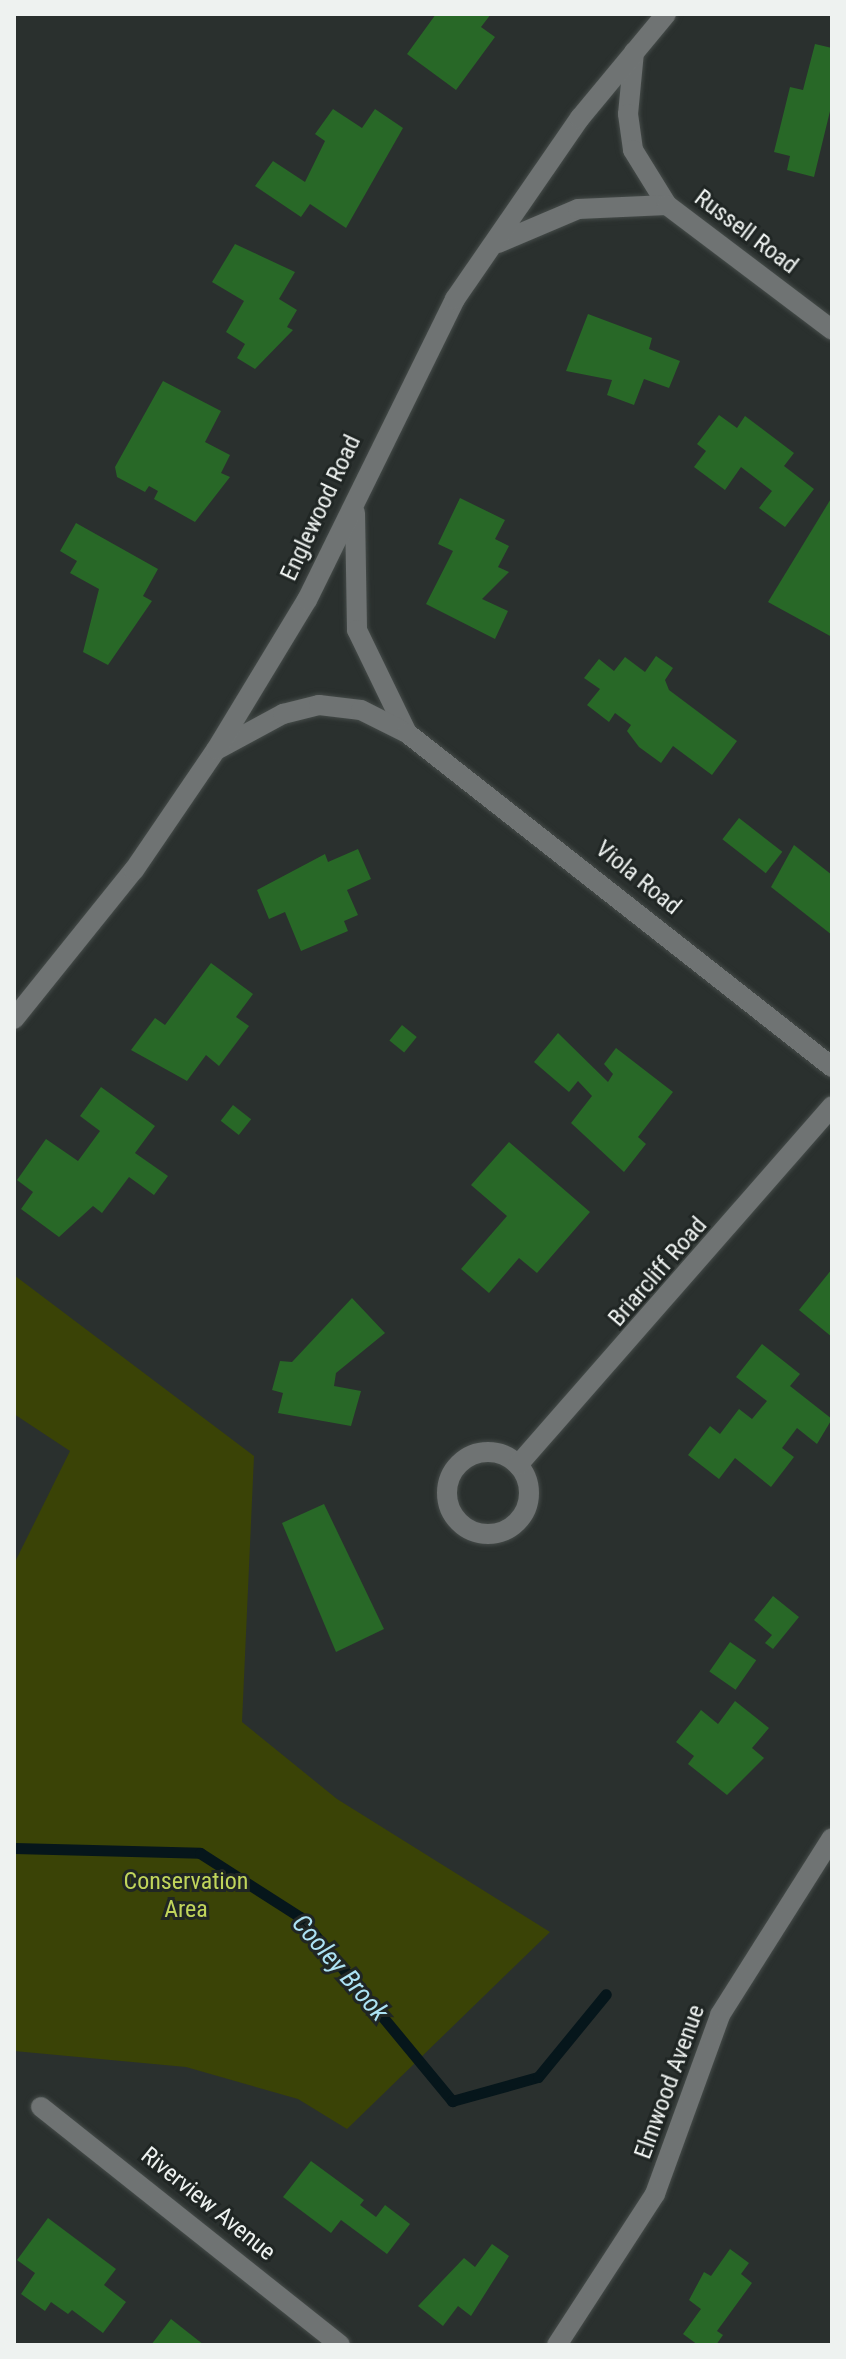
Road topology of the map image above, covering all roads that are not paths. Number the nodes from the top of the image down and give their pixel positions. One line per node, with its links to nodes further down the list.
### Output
1 (666, 14): 2 (street, Englewood Road)
2 (634, 49): 3 (street, Russell Road); 4 (street, Englewood Road)
3 (667, 205): 4 (street, Russell Road); 5 (street, Russell Road)
4 (490, 247): 6 (street, Englewood Road)
5 (832, 330)
6 (357, 495): 7 (street, Viola Road); 8 (street, Englewood Road)
7 (407, 733): 8 (street, Viola Road); 10 (street, Viola Road)
8 (216, 750): 9 (street, Englewood Road)
9 (14, 1019)
10 (832, 1067)
11 (832, 1106): 12 (street, Briarcliff Road)
12 (518, 1465): 12 (street)
13 (832, 1838): 16 (street, Elmwood Avenue)
14 (41, 2107): 15 (street, Riverview Avenue)
15 (340, 2345)
16 (557, 2345)

